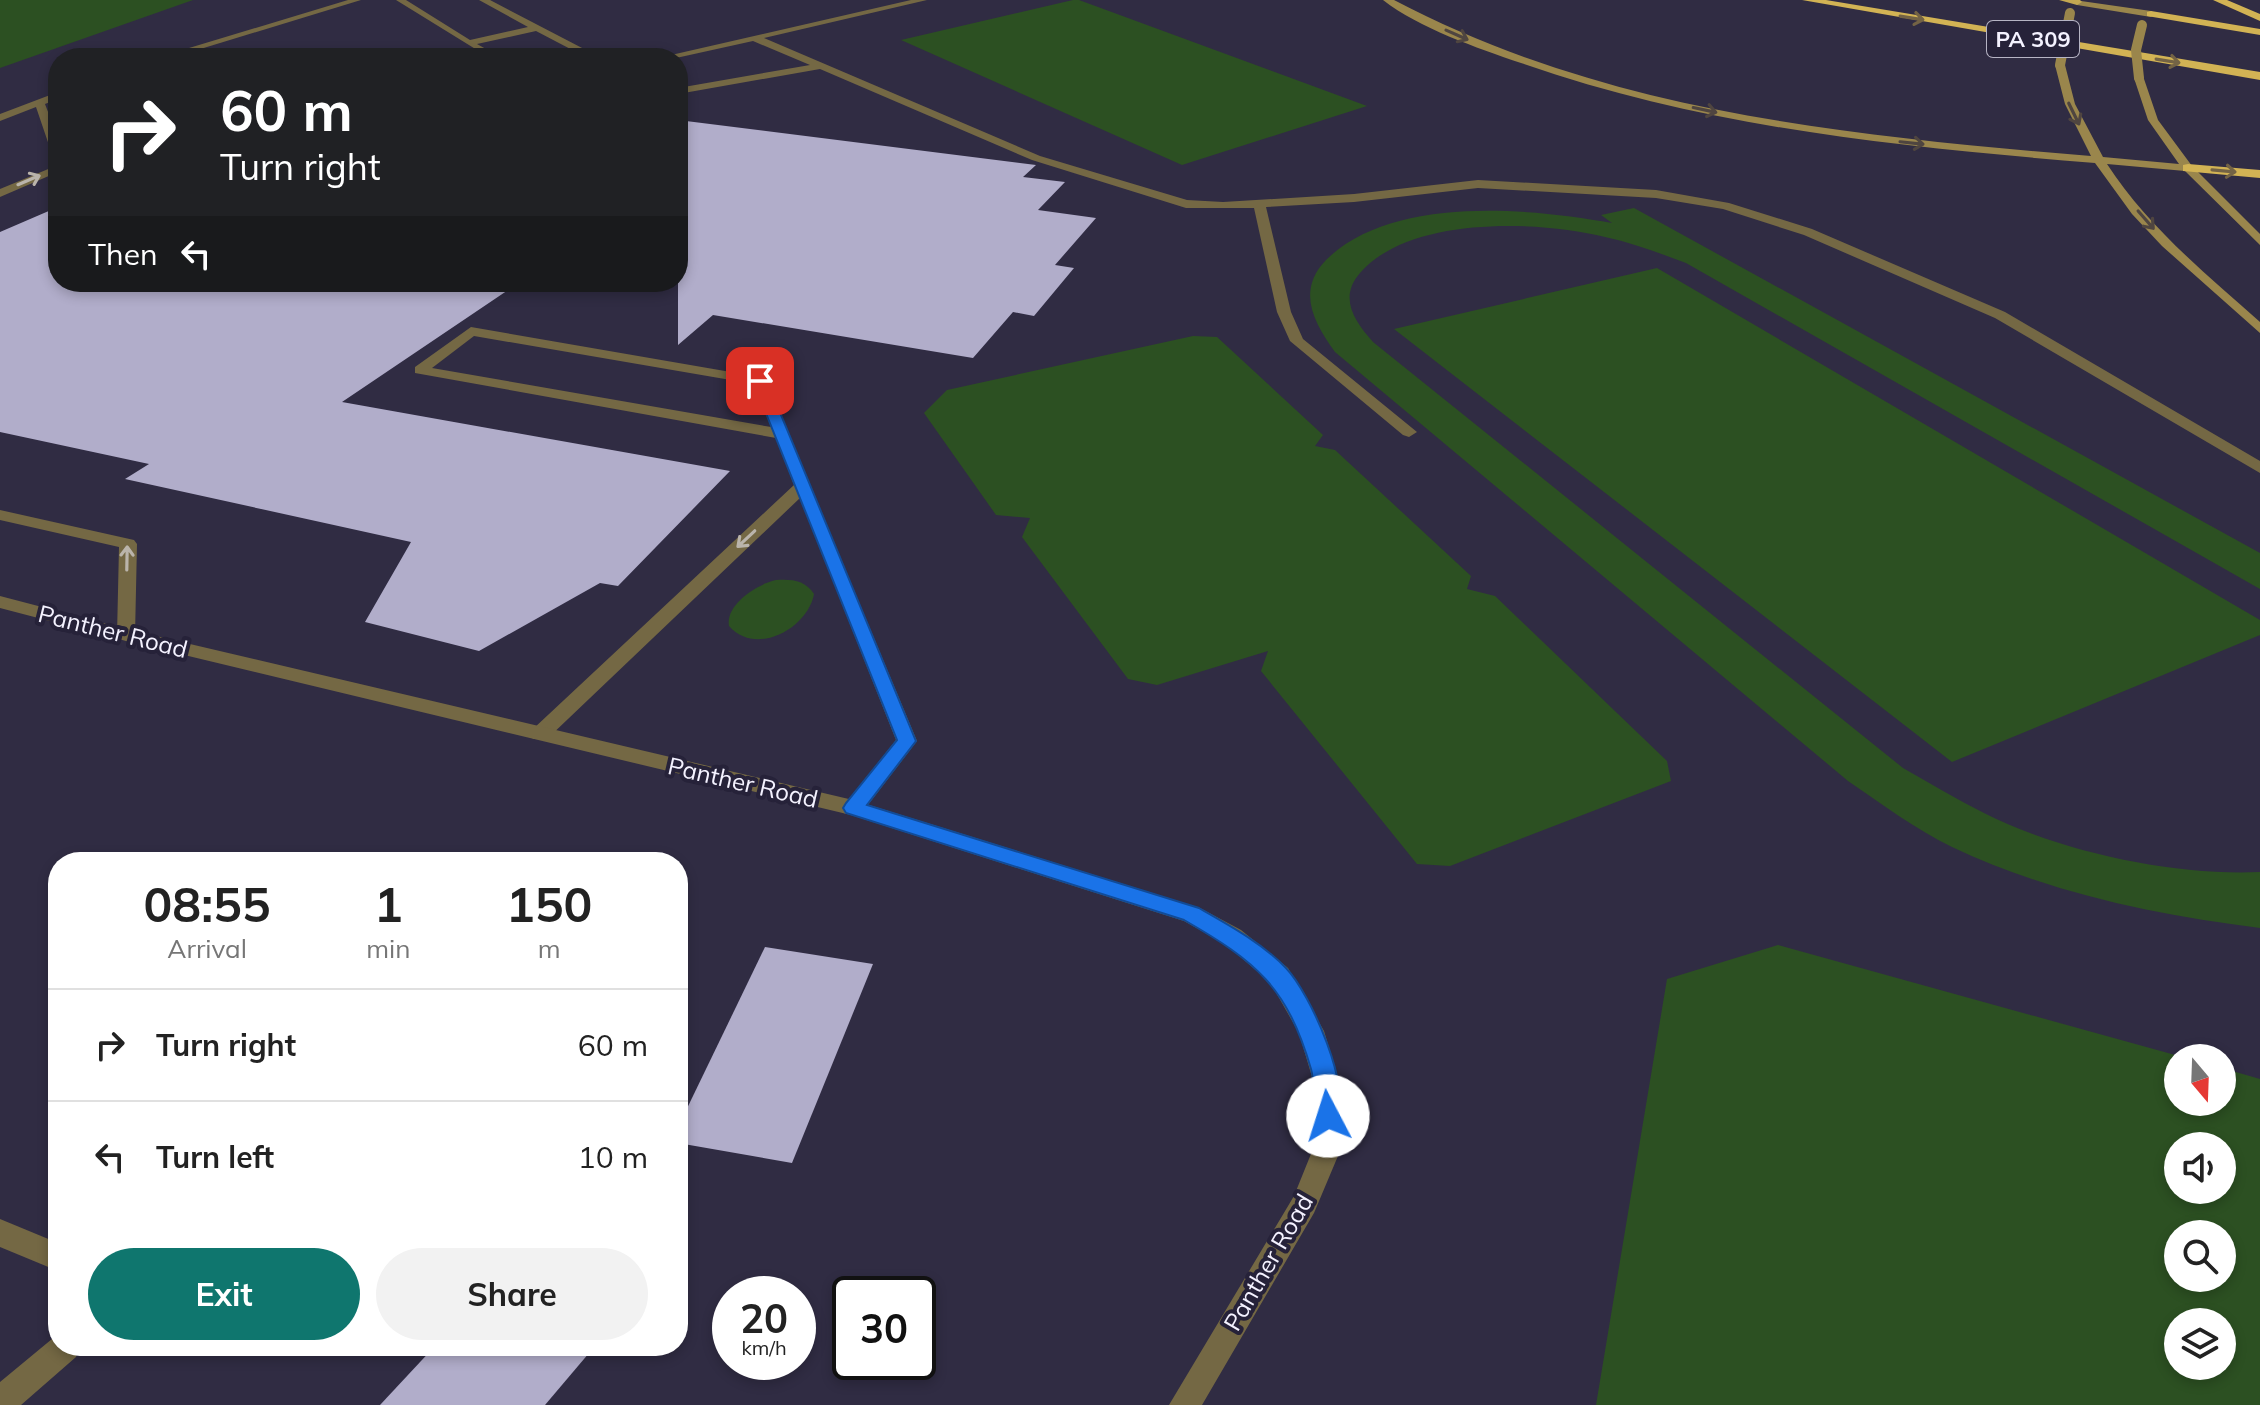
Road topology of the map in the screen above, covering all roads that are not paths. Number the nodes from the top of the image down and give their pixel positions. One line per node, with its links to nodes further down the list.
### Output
1 (357, 0): 21 (street)
2 (400, 0): 19 (street)
3 (483, 0): 14 (street)
4 (923, 0): 17 (street)
5 (1387, 0): 32 (main road, one-way to 32)
6 (1807, 0): 26 (highway, PA 309, one-way to 26)
7 (1882, 0): 16 (highway, PA 309)
8 (2064, 0): 11 (highway)
9 (2159, 0): 12 (main road)
10 (2218, 0): 13 (highway)
11 (2078, 1): 12 (main road); 32 (main road, one-way to 32, bridge)
12 (2151, 14): 15 (highway); 33 (main road, bridge)
13 (2260, 18)
14 (537, 28): 19 (street); 23 (street)
15 (2260, 32)
16 (2102, 36)
17 (755, 38): 24 (street); 25 (street)
18 (2118, 38): 20 (highway)
19 (468, 43): 22 (street)
20 (2150, 43)
21 (195, 48)
22 (478, 48)
23 (575, 48)
24 (688, 53)
25 (822, 66): 27 (street); 37 (street)
26 (2260, 76)
27 (688, 89)
28 (48, 99): 29 (street)
29 (40, 103): 30 (street); 31 (street)
30 (0, 118)
31 (48, 126)
32 (2097, 160): 33 (main road); 39 (main road, one-way to 39)
33 (2188, 168): 35 (highway, one-way to 35); 38 (main road)
34 (48, 172): 36 (street, one-way to 34)
35 (2260, 174)
36 (0, 193)
37 (1259, 204): 40 (street); 42 (street)
38 (2260, 241)
39 (2260, 329)
40 (1409, 432)
41 (782, 434): 41 (street); 43 (street)
42 (2260, 468)
43 (803, 486): 47 (street, one-way to 47); 48 (street)
44 (0, 515): 46 (street, one-way to 44)
45 (0, 602): 46 (street, Panther Road)
46 (126, 635): 47 (street, Panther Road)
47 (540, 734): 48 (street, Panther Road)
48 (853, 808): 53 (street, Panther Road)
49 (0, 1233): 50 (street)
50 (48, 1253)
51 (54, 1356): 52 (street)
52 (0, 1403)
53 (1185, 1405)

